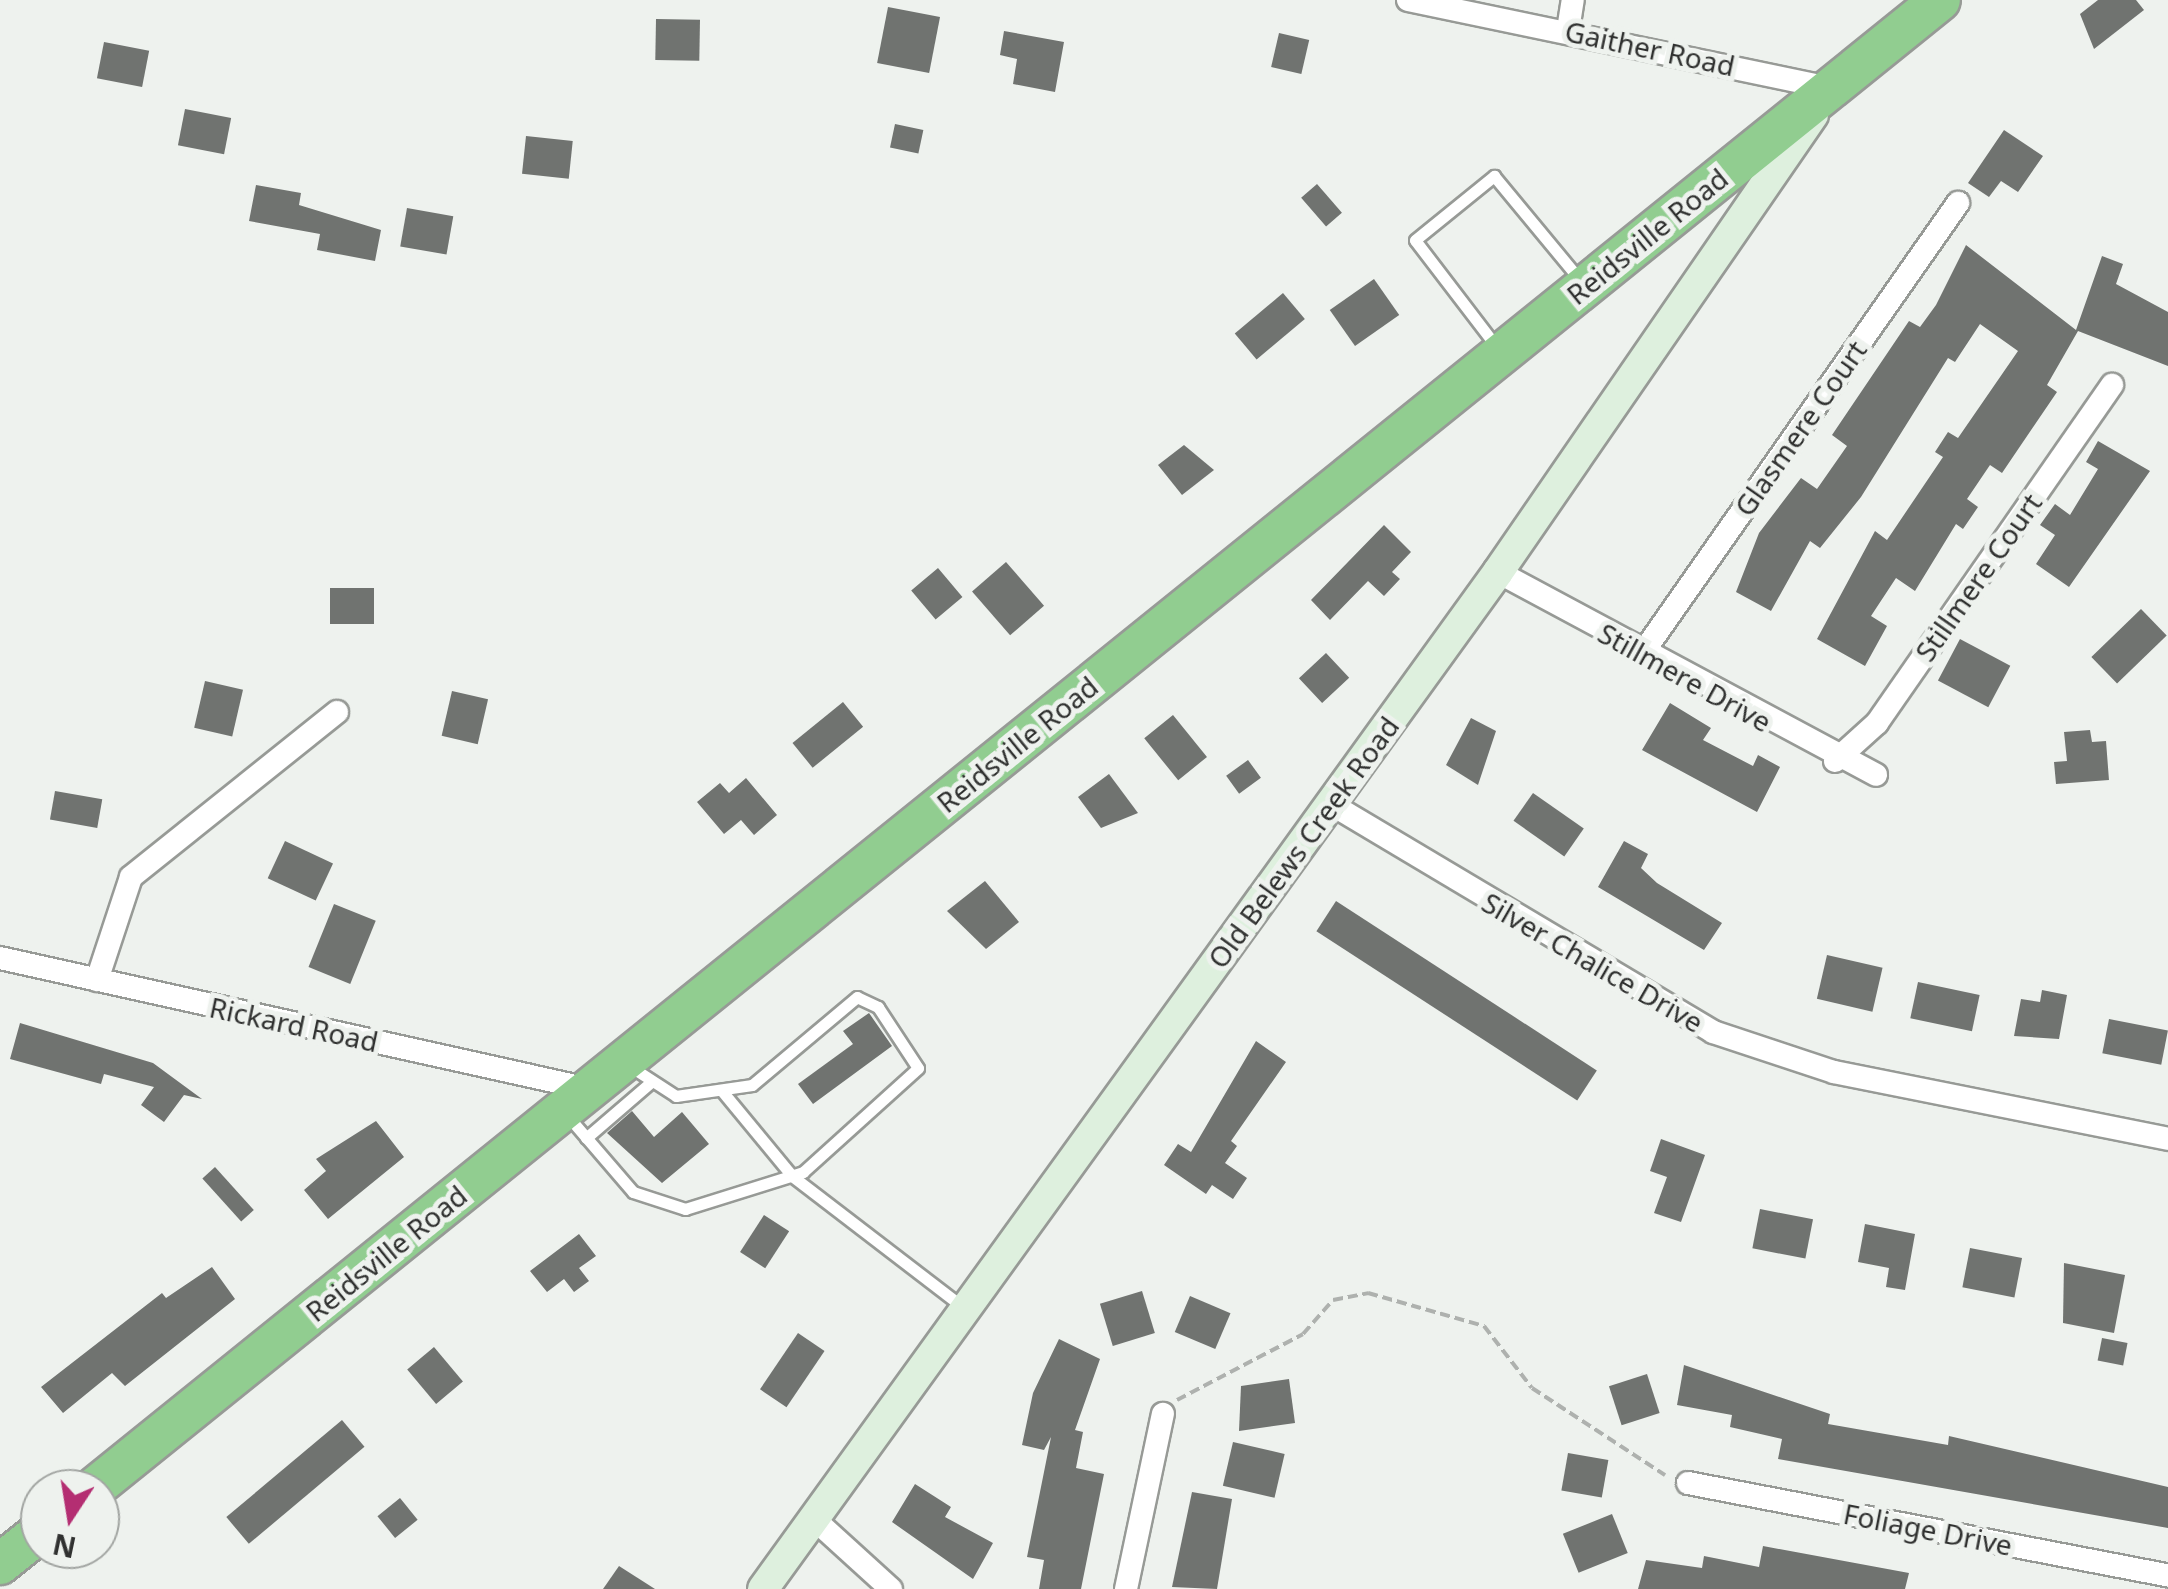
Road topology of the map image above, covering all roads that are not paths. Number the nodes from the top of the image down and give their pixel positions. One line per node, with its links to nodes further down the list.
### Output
1 (1408, 0): 4 (street, Gaither Road)
2 (1573, 0): 4 (street)
3 (1940, 0): 5 (highway, Reidsville Road)
4 (1568, 30): 5 (street, Gaither Road)
5 (1831, 88): 7 (highway, Reidsville Road); 10 (street, Old Belews Creek Road)
6 (1958, 203): 11 (street, Glasmere Court)
7 (1586, 286): 8 (highway, Reidsville Road); 8 (lane)
8 (1502, 353): 18 (highway, Reidsville Road)
9 (2112, 385): 13 (street, Stillmere Court)
10 (1498, 572): 11 (street, Stillmere Drive); 15 (street, Old Belews Creek Road)
11 (1642, 654): 13 (street, Stillmere Drive)
12 (336, 712): 17 (street)
13 (1834, 761): 14 (street, Stillmere Drive)
14 (1876, 776)
15 (1331, 804): 21 (street, Silver Chalice Drive); 23 (street, Old Belews Creek Road)
16 (0, 958): 17 (street, Rickard Road)
17 (97, 980): 20 (street, Rickard Road)
18 (638, 1072): 19 (lane); 20 (highway, Reidsville Road)
19 (722, 1091): 22 (lane); 22 (lane)
20 (579, 1113): 22 (lane); 25 (highway, Reidsville Road)
21 (2168, 1139)
22 (792, 1176): 23 (lane)
23 (966, 1308): 27 (street, Old Belews Creek Road)
24 (1163, 1414): 33 (street)
25 (119, 1469)
26 (1688, 1483): 30 (street, Foliage Drive)
27 (814, 1519): 31 (street, Old Belews Creek Road); 32 (street)
28 (20, 1548): 29 (highway)
29 (0, 1564)
30 (2168, 1575)
31 (763, 1589)
32 (891, 1589)
33 (1126, 1589)

